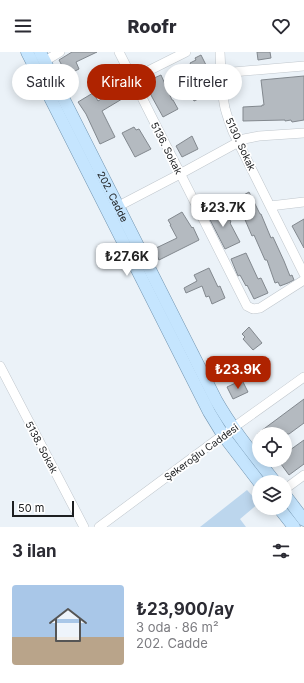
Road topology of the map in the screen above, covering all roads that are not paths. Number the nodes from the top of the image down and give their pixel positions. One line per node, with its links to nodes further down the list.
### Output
1 (27, 52): 19 (main road, 202. Cadde)
2 (60, 52): 6 (street)
3 (119, 52): 7 (street, 5136. Sokak)
4 (186, 52): 10 (street)
5 (220, 52): 8 (street, 5130. Sokak)
6 (42, 57): 19 (main road, 202. Cadde)
7 (125, 64)
8 (221, 64)
9 (304, 66): 11 (street)
10 (156, 67)
11 (242, 72)
12 (143, 100): 16 (street, 5136. Sokak)
13 (224, 100): 15 (street, 5130. Sokak)
14 (304, 133): 15 (street)
15 (238, 142): 16 (street); 18 (street, 5130. Sokak)
16 (180, 174): 19 (street); 21 (street, 5136. Sokak)
17 (304, 202): 18 (street)
18 (270, 206): 20 (street, 5130. Sokak)
19 (113, 209): 24 (main road, 202. Cadde)
20 (304, 274)
21 (304, 280)
22 (0, 366): 32 (street, 5138. Sokak)
23 (304, 377): 24 (street, Şekeroğlu Caddesi)
24 (228, 432): 25 (main road, 202. Cadde); 26 (main road, 202. Cadde); 33 (street, Şekeroğlu Caddesi)
25 (255, 475)
26 (268, 475)
27 (304, 475): 28 (street)
28 (292, 484)
29 (292, 504): 31 (main road)
30 (285, 515): 34 (main road)
31 (304, 520)
32 (84, 527)
33 (100, 527)
34 (294, 527)

